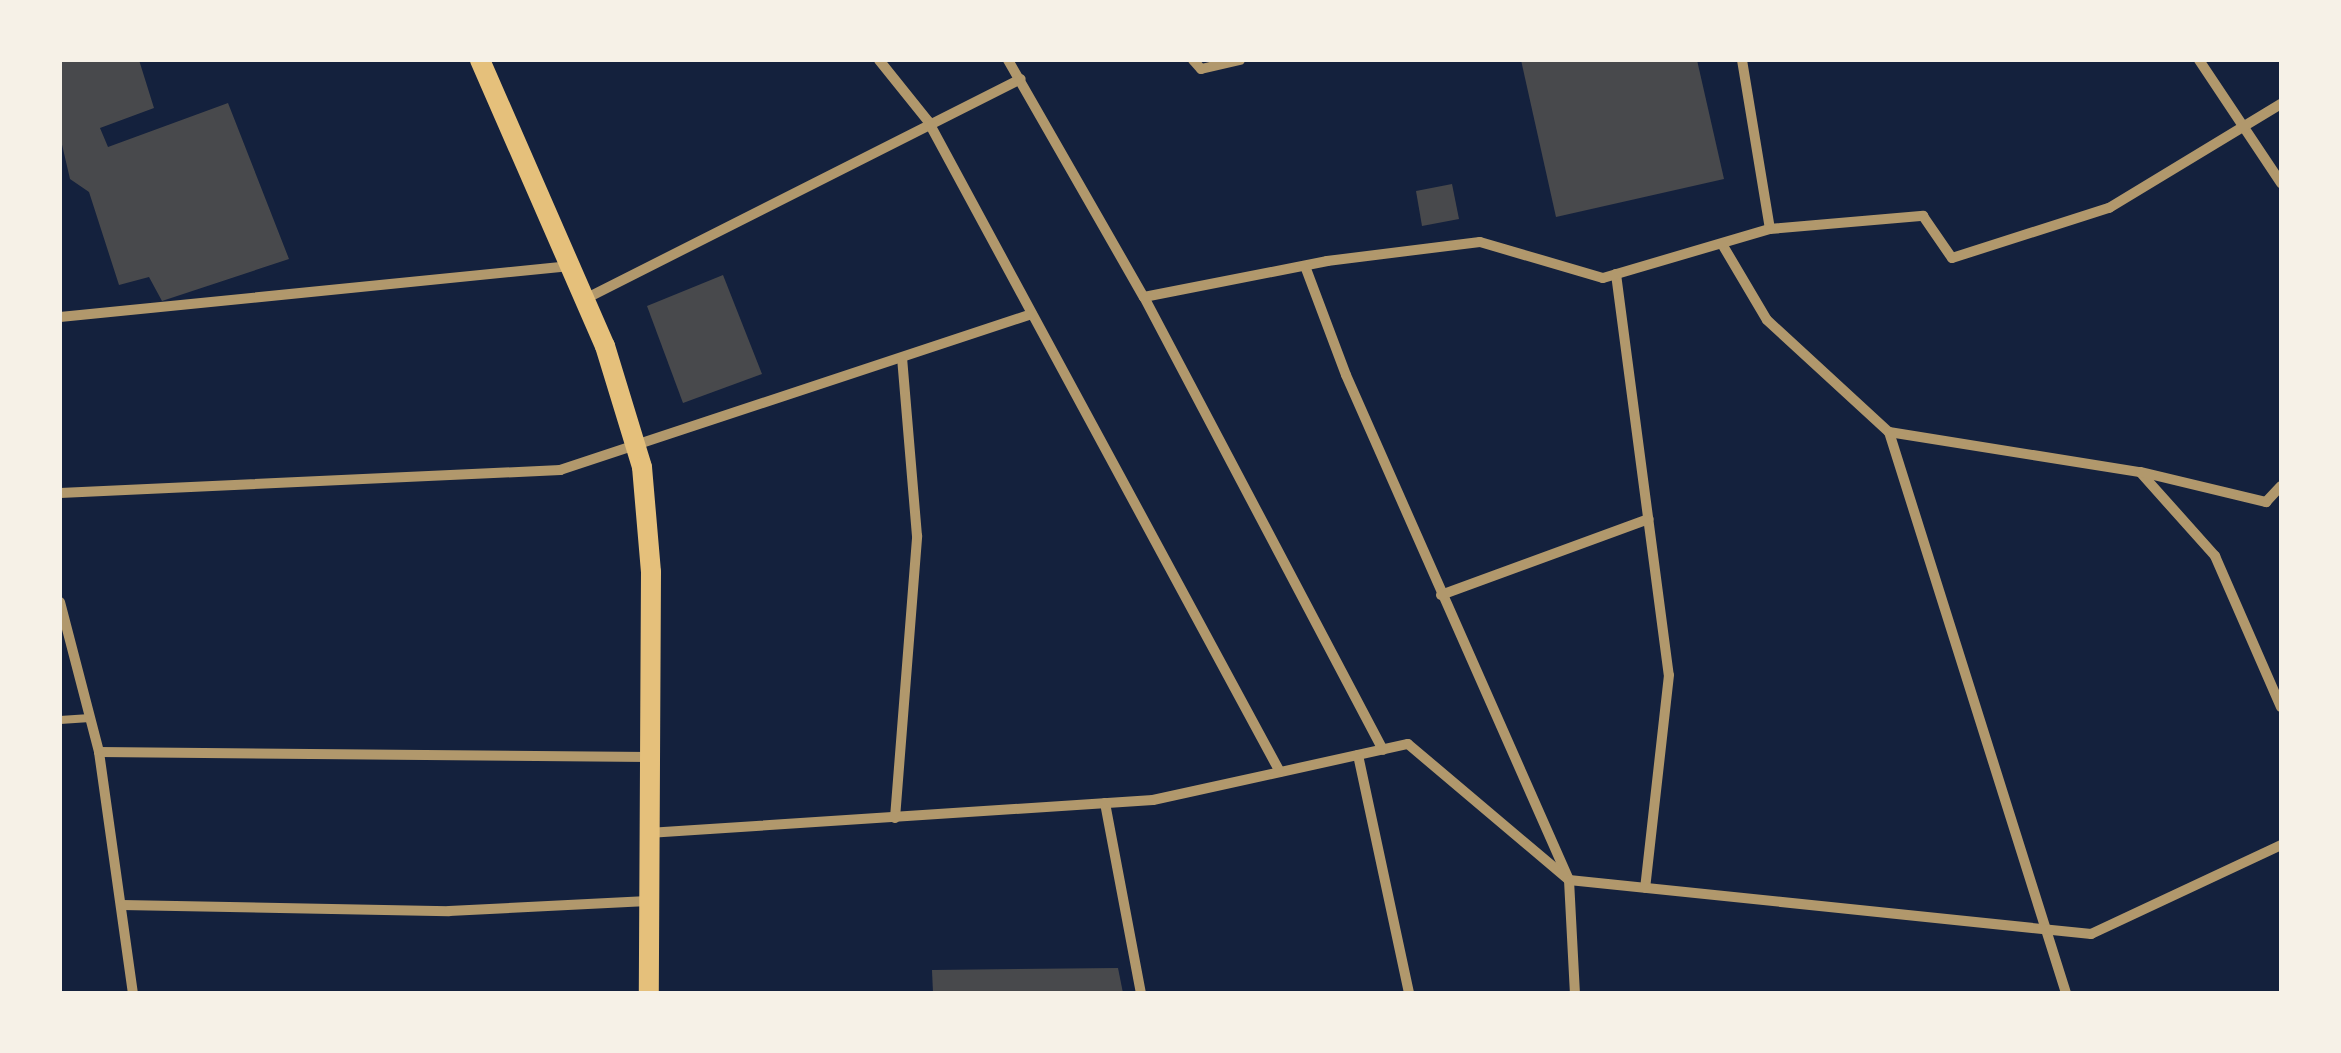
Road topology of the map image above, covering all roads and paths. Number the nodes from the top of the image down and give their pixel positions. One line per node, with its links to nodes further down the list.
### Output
1 (480, 60): 15 (main road)
2 (879, 60): 10 (street)
3 (1008, 60): 8 (street)
4 (1238, 60): 7 (street)
5 (1742, 60): 13 (street)
6 (2199, 60): 11 (street)
7 (1197, 65)
8 (1021, 79): 10 (street); 18 (street)
9 (2281, 104): 11 (street)
10 (928, 121): 19 (street); 20 (street)
11 (2244, 130): 12 (street); 13 (street)
12 (2281, 184)
13 (1770, 229): 14 (street)
14 (1722, 244): 17 (street); 23 (street)
15 (570, 266): 19 (main road); 21 (street)
16 (1304, 266): 17 (street); 18 (street); 29 (street)
17 (1616, 274): 28 (street)
18 (1144, 297): 34 (street)
19 (584, 299): 24 (main road)
20 (1032, 314): 22 (street); 38 (street)
21 (60, 316)
22 (902, 358): 24 (street); 40 (street)
23 (1889, 432): 25 (street); 47 (street)
24 (636, 448): 27 (street); 37 (main road)
25 (2140, 472): 26 (street); 31 (street)
26 (2281, 486)
27 (60, 493)
28 (1649, 519): 29 (street); 44 (street)
29 (1441, 595): 43 (street)
30 (60, 602): 32 (street)
31 (2281, 707)
32 (90, 718): 33 (lane); 35 (street)
33 (60, 720)
34 (1383, 750): 36 (street); 43 (street)
35 (99, 752): 37 (street); 46 (street)
36 (1358, 755): 38 (street); 51 (street)
37 (649, 757): 41 (main road)
38 (1280, 772): 39 (street)
39 (1105, 803): 40 (street); 50 (street)
40 (894, 818): 41 (street)
41 (648, 833): 45 (main road)
42 (2281, 845): 47 (street)
43 (1569, 880): 44 (street); 52 (street)
44 (1645, 888): 47 (street)
45 (648, 900): 46 (street); 49 (main road)
46 (122, 905): 48 (street)
47 (2042, 930): 53 (street)
48 (132, 993)
49 (649, 993)
50 (1141, 993)
51 (1409, 993)
52 (1575, 993)
53 (2066, 993)

